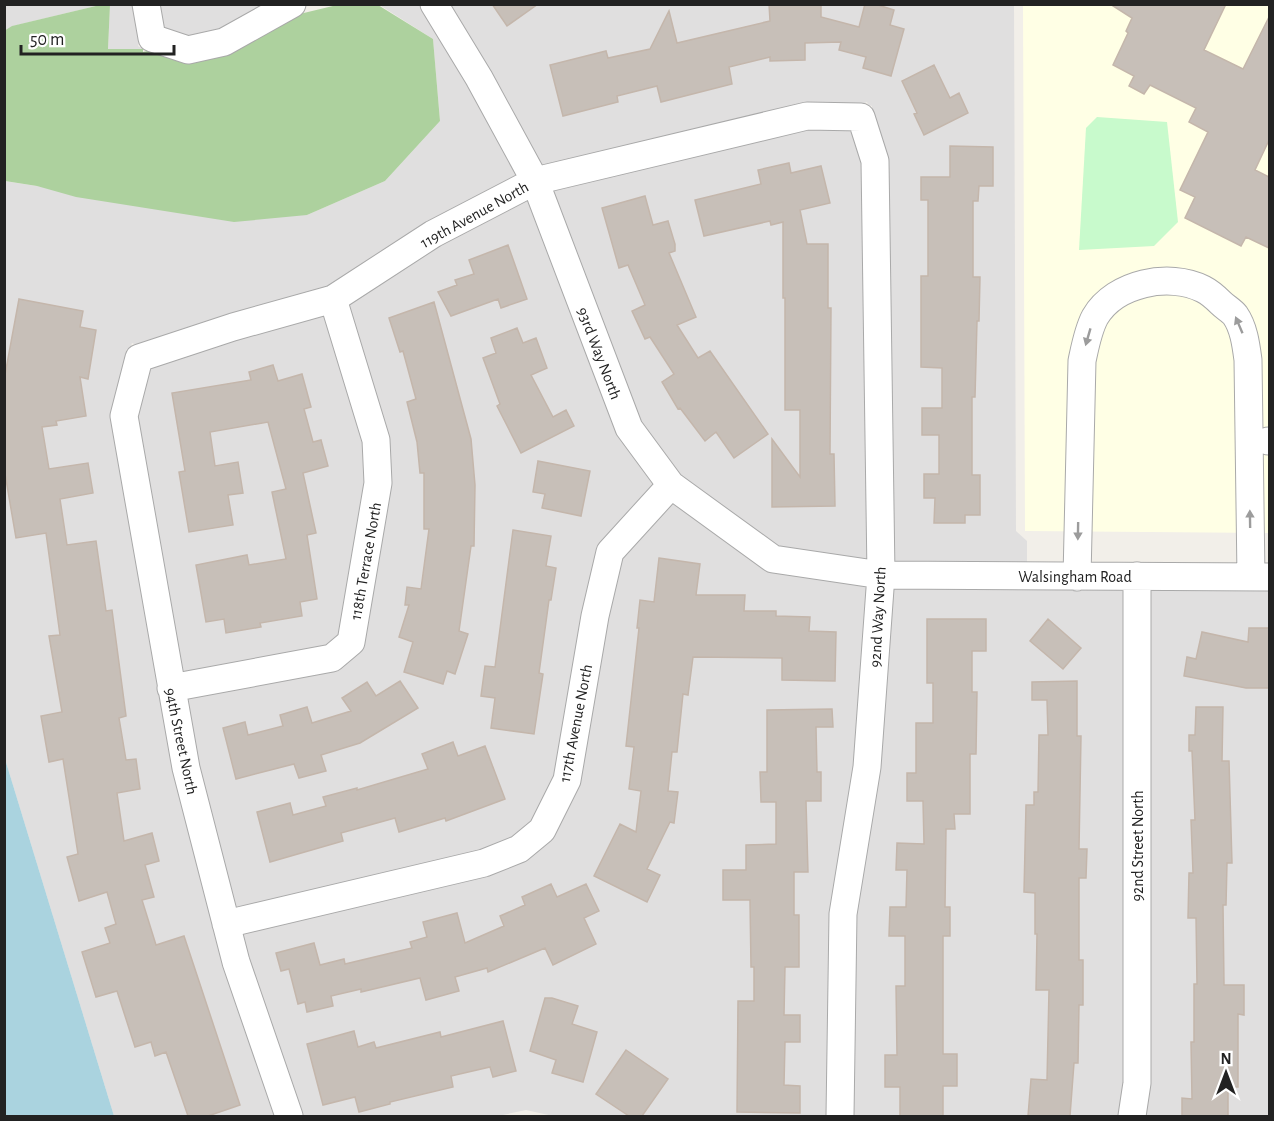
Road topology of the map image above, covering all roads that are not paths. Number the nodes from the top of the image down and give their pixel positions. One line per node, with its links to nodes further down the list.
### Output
1 (146, 4): 2 (street)
2 (292, 4)
3 (434, 4): 5 (street, 93rd Way North)
4 (861, 117): 5 (street, 119th Avenue North); 9 (street, 92nd Way North)
5 (535, 181): 6 (street, 119th Avenue North); 8 (street, 93rd Way North)
6 (333, 299): 7 (street, 119th Avenue North); 13 (street, 118th Terrace North)
7 (139, 358): 13 (street, 94th Street North)
8 (671, 485): 9 (street, 93rd Way North); 14 (street, 117th Avenue North)
9 (880, 575): 11 (street, Walsingham Road); 16 (street, 92nd Way North)
10 (1137, 576): 11 (street, Walsingham Road); 12 (street, Walsingham Road); 17 (street, 92nd Street North)
11 (1077, 577): 12 (street, one-way to 11)
12 (1260, 577)
13 (171, 688): 14 (street, 94th Street North)
14 (226, 924): 15 (street, 94th Street North)
15 (289, 1116)
16 (840, 1116)
17 (1132, 1116)

